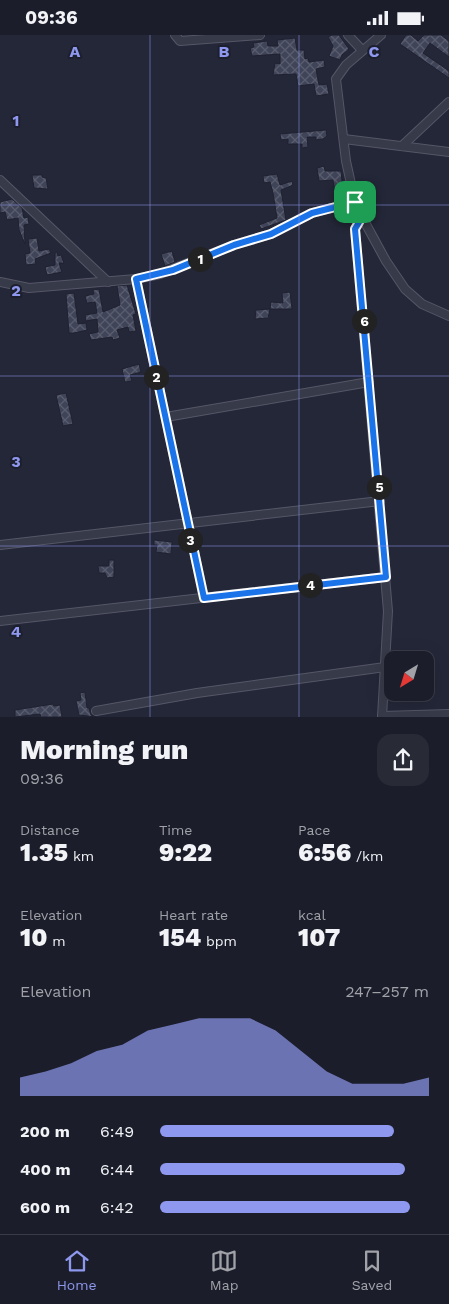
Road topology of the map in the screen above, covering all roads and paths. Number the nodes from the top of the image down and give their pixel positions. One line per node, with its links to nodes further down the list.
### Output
1 (175, 35): 2 (street)
2 (260, 35)
3 (348, 35): 5 (street)
4 (381, 35): 5 (street)
5 (362, 51): 7 (street)
6 (449, 102): 8 (street)
7 (344, 139): 8 (street); 11 (street)
8 (402, 146): 9 (street)
9 (449, 152)
10 (0, 180): 15 (street)
11 (355, 202): 12 (street); 13 (street)
12 (362, 217): 16 (street); 17 (street)
13 (136, 279): 15 (street); 18 (street)
14 (0, 282): 15 (street)
15 (108, 282)
16 (449, 316)
17 (369, 382): 18 (street); 19 (street)
18 (166, 417): 20 (street)
19 (380, 501): 20 (street); 22 (street)
20 (187, 524): 21 (street); 23 (street)
21 (0, 545)
22 (386, 577): 23 (street); 25 (street)
23 (204, 598): 24 (street)
24 (0, 621)
25 (386, 651)
26 (384, 667): 28 (street)
27 (384, 683): 30 (street)
28 (96, 711)
29 (449, 714): 30 (street)
30 (382, 716)

